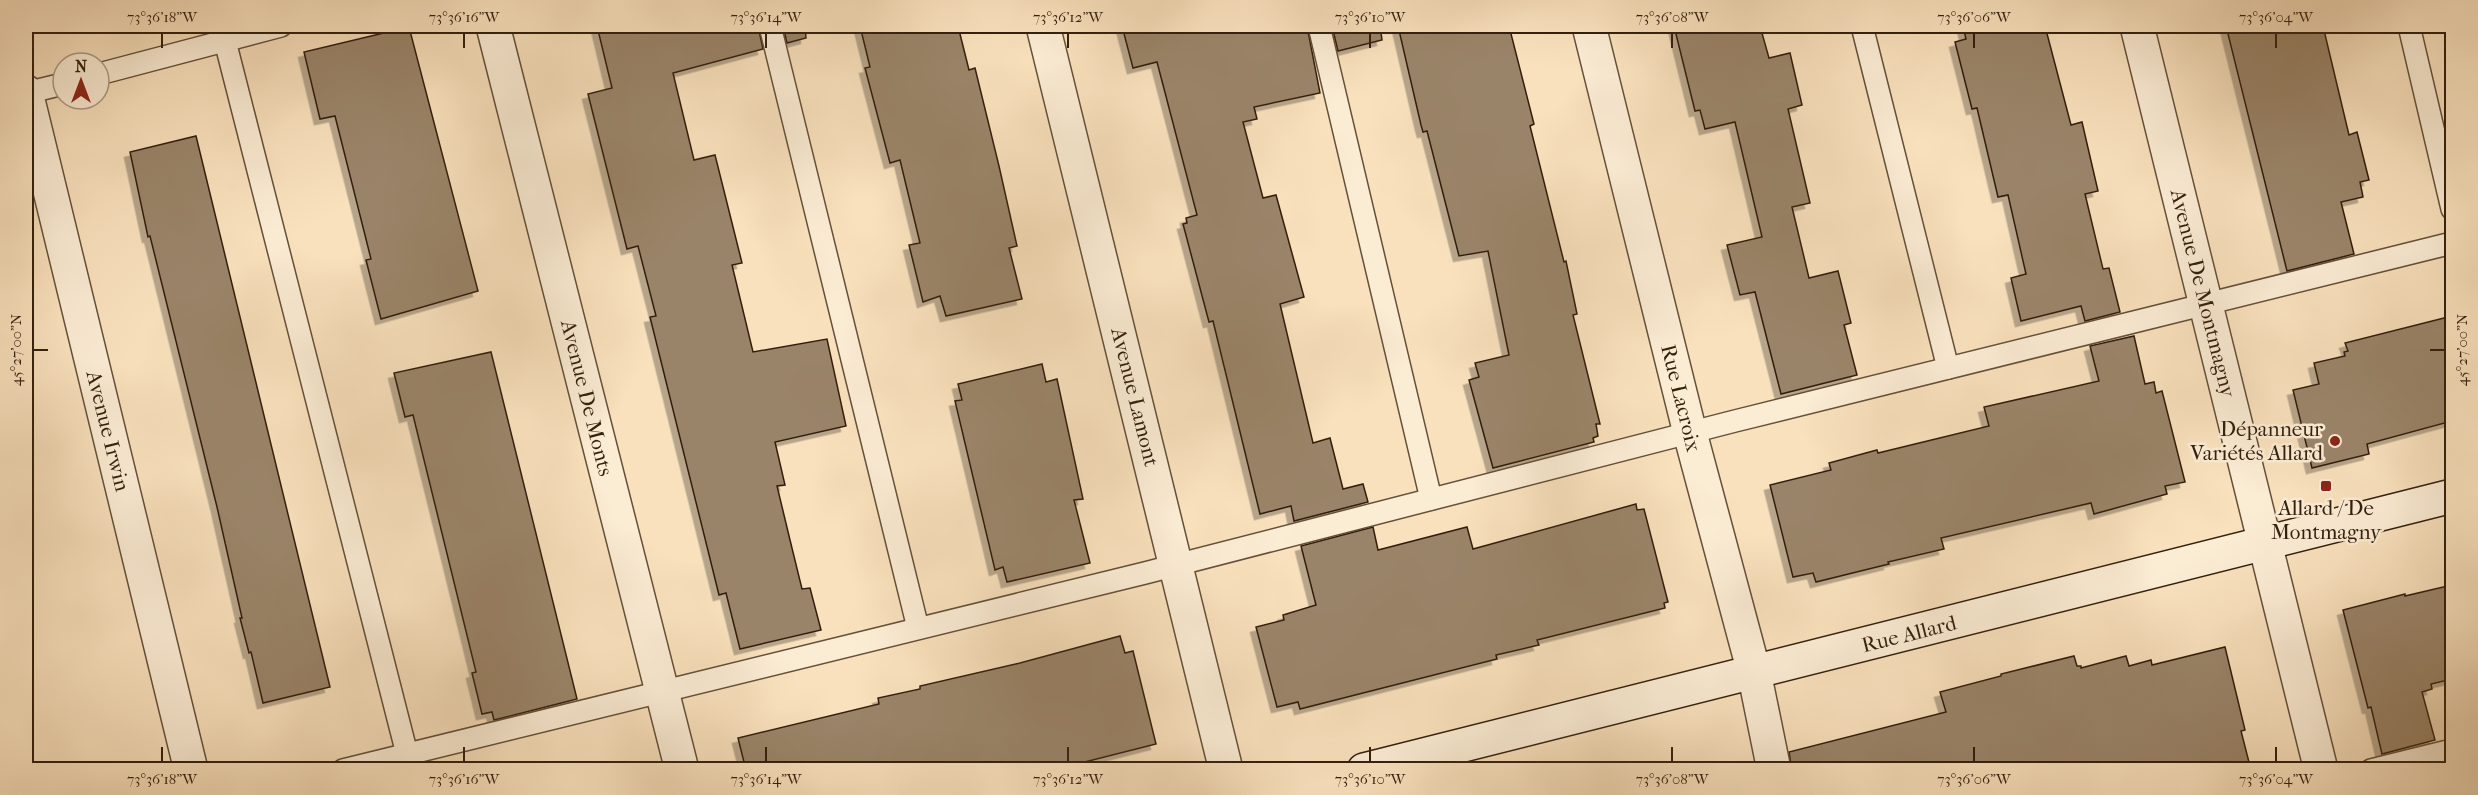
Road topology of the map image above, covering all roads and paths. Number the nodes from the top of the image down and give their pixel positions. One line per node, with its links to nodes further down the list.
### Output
1 (281, 26): 10 (lane)
2 (493, 26): 25 (street, Avenue De Monts)
3 (770, 26): 23 (lane)
4 (1043, 26): 22 (street, Avenue Lamont)
5 (1319, 26): 20 (lane)
6 (1589, 26): 18 (street, Rue Lacroix)
7 (1862, 26): 17 (lane)
8 (2136, 26): 16 (street, Avenue De Montmagny)
9 (2409, 26): 14 (lane)
10 (225, 40): 11 (lane); 27 (lane)
11 (111, 71)
12 (51, 87): 13 (lane)
13 (26, 93): 28 (street, Avenue Irwin)
14 (2452, 209)
15 (2452, 243): 16 (lane)
16 (2206, 304): 17 (lane); 21 (street, Avenue De Montmagny)
17 (1948, 368): 18 (lane)
18 (1690, 433): 20 (lane); 24 (street, Rue Lacroix)
19 (2452, 496): 21 (street, Rue Allard)
20 (1431, 500): 22 (lane)
21 (2266, 543): 24 (street, Rue Allard); 34 (street, Avenue De Montmagny)
22 (1176, 564): 23 (lane); 31 (street, Avenue Lamont)
23 (918, 628): 25 (lane)
24 (1754, 672): 32 (street, Rue Allard); 33 (street, Rue Lacroix)
25 (662, 692): 27 (lane); 30 (street, Avenue De Monts)
26 (2452, 750): 35 (lane)
27 (407, 754): 29 (lane)
28 (191, 770)
29 (343, 770)
30 (682, 770)
31 (1226, 770)
32 (1364, 770)
33 (1774, 770)
34 (2322, 770)
35 (2371, 770)

